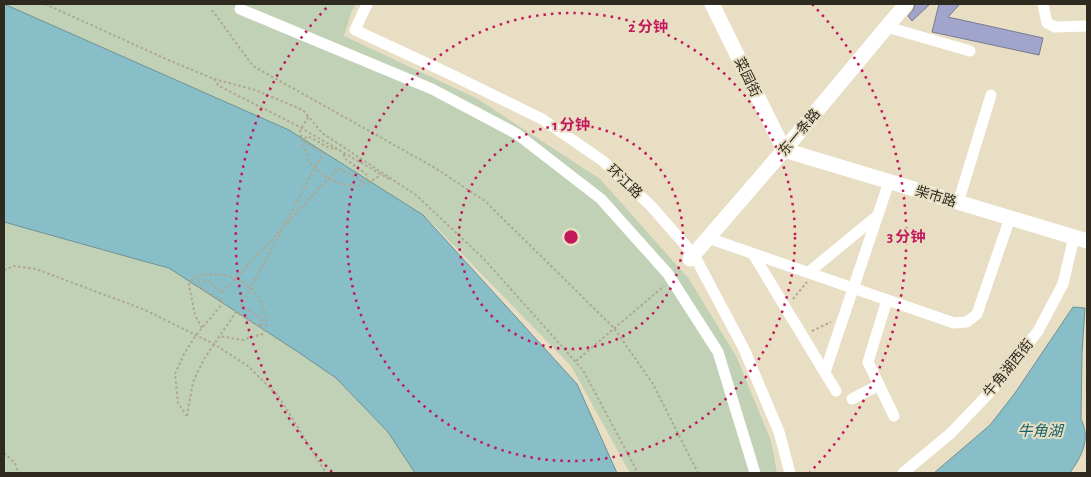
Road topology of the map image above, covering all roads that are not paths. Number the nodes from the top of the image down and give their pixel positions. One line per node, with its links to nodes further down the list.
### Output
1 (367, 4): 18 (street, 环江路)
2 (712, 4): 10 (street, 菜园街)
3 (906, 4): 7 (street, 东一条路)
4 (1043, 4): 6 (street)
5 (240, 9): 27 (street)
6 (1087, 26)
7 (887, 27): 8 (street); 10 (street, 东一条路)
8 (970, 51)
9 (991, 95): 12 (street)
10 (784, 150): 11 (street, 柴市路); 15 (street, 东一条路)
11 (889, 182): 12 (street, 柴市路); 13 (street)
12 (958, 203): 14 (street, 柴市路)
13 (877, 216): 19 (street); 20 (street)
14 (1010, 218): 16 (street, 柴市路); 21 (street)
15 (708, 238): 17 (street); 18 (street, 东一条路)
16 (1080, 239): 29 (street, 牛角湖西街)
17 (753, 254): 19 (street); 22 (street)
18 (692, 257): 28 (street, 环江路)
19 (811, 273): 20 (street)
20 (853, 288): 21 (street); 22 (street)
21 (887, 300): 23 (street)
22 (825, 372): 24 (street)
23 (879, 385): 25 (street); 26 (street)
24 (836, 391)
25 (852, 399)
26 (894, 416)
27 (755, 473)
28 (790, 473)
29 (903, 473)

